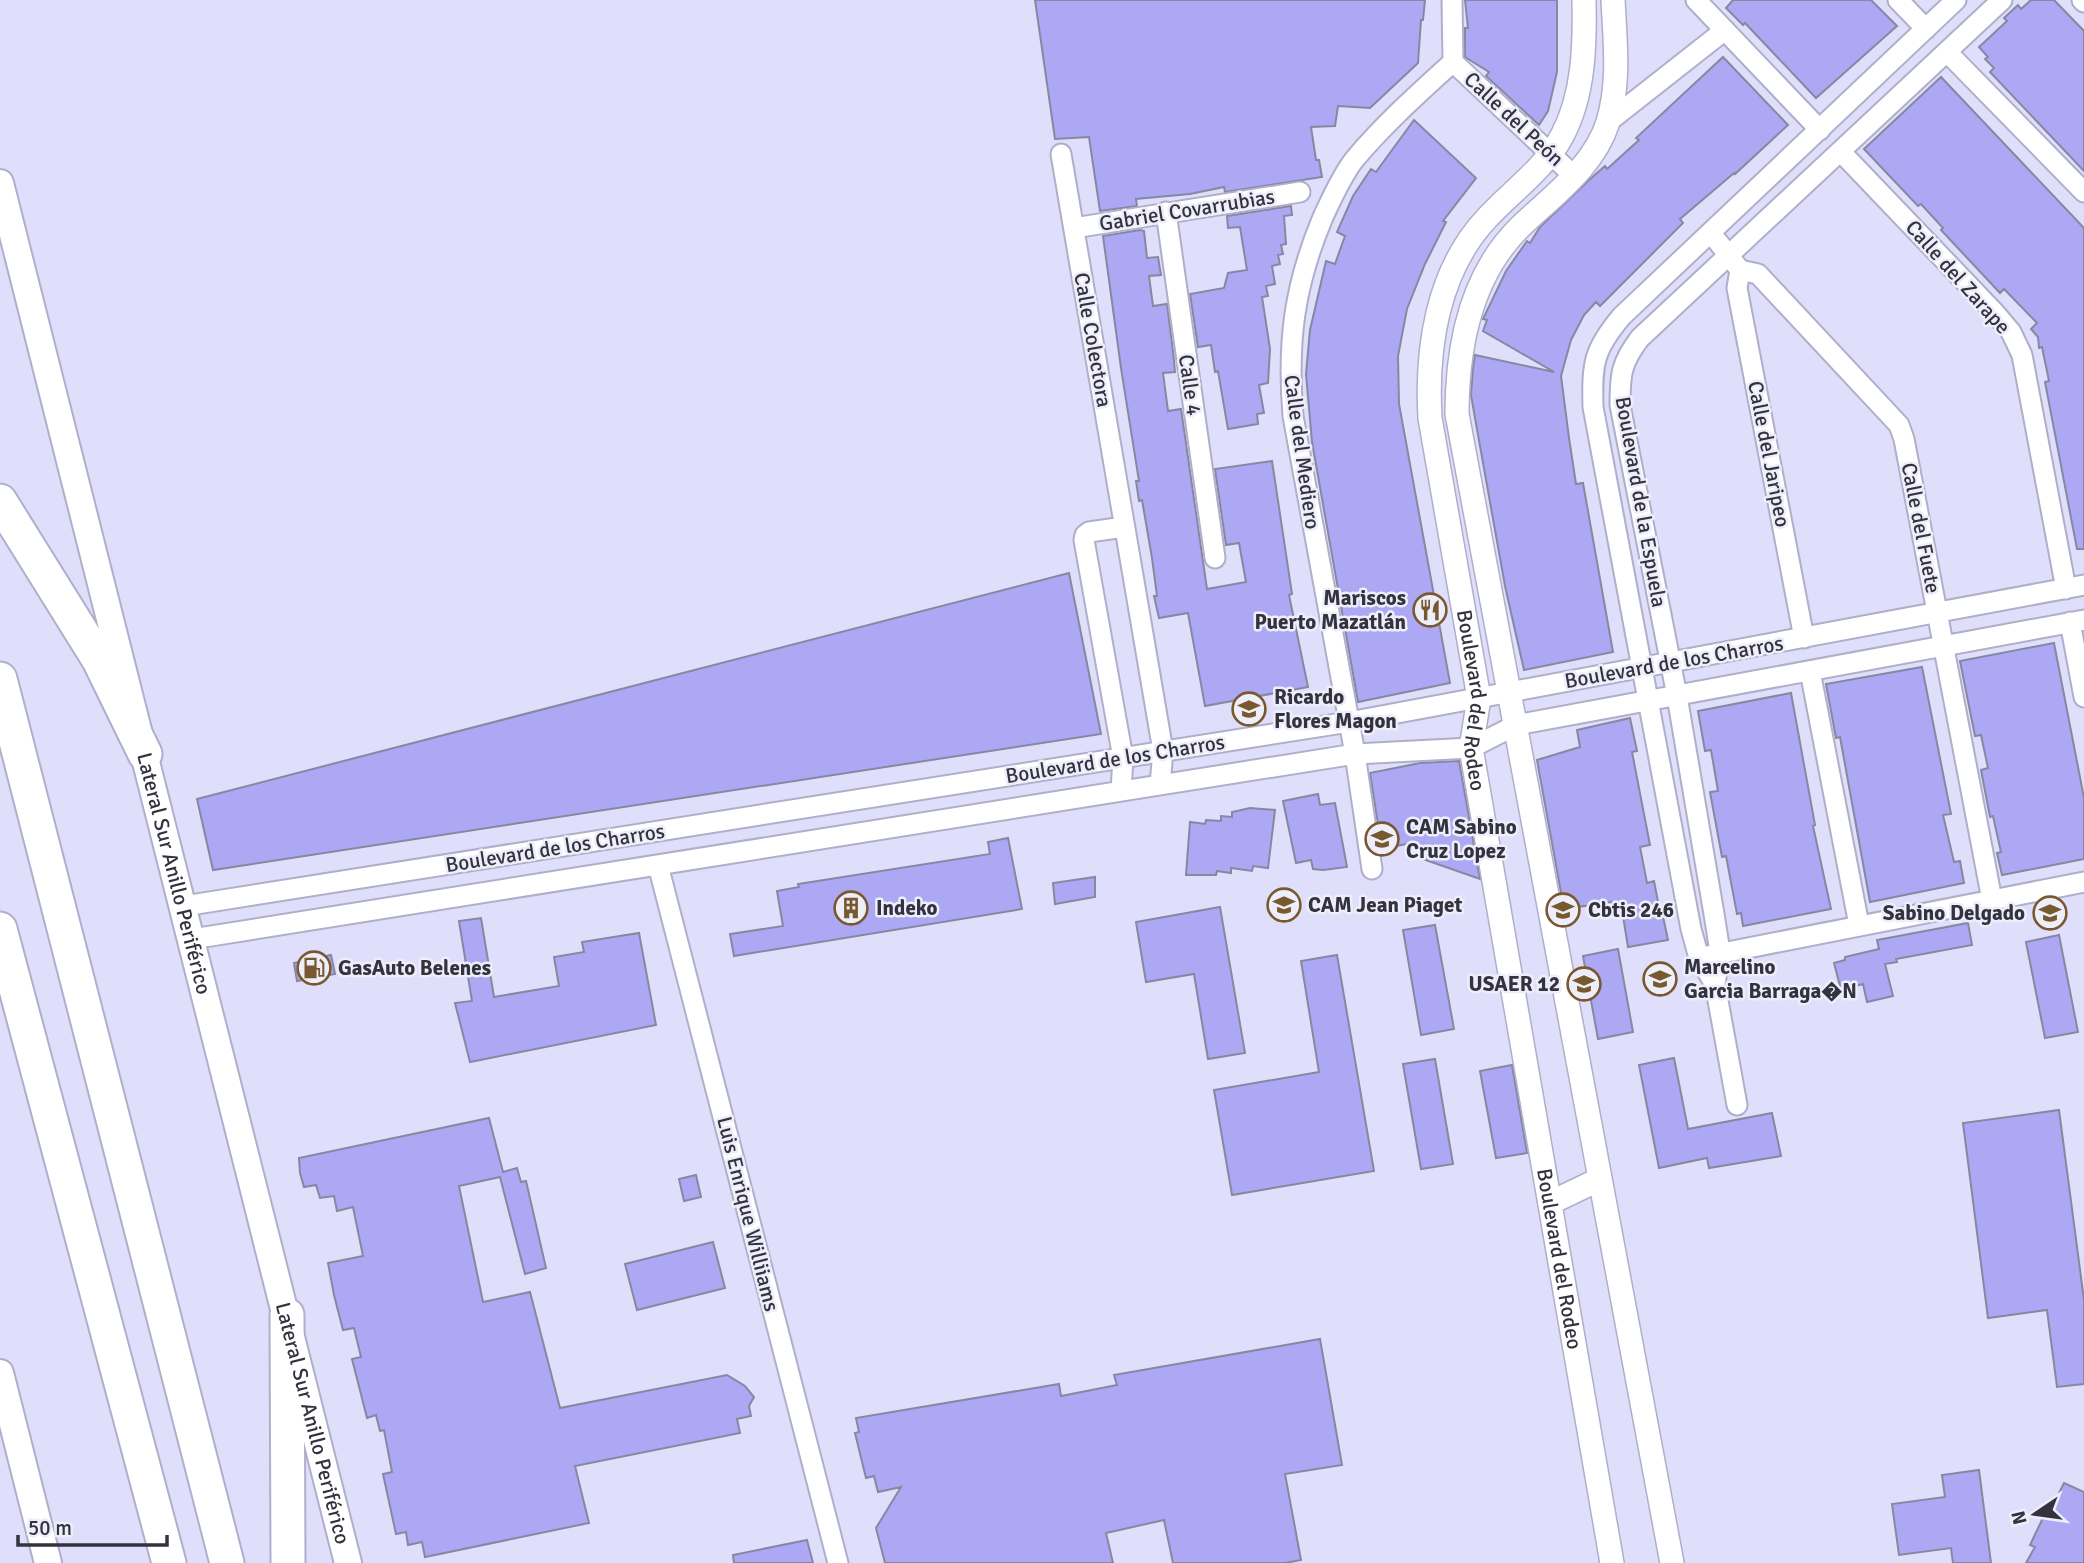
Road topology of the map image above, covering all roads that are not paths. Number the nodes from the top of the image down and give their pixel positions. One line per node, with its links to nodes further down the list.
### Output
1 (1452, 0): 11 (street)
2 (1584, 0): 15 (street, Boulevard del Rodeo)
3 (1613, 0): 12 (street, Boulevard del Rodeo)
4 (1696, 0): 9 (street)
5 (1898, 0): 8 (street)
6 (1956, 0): 8 (street, Boulevard de la Espuela)
7 (2002, 0): 10 (street, Boulevard de la Espuela)
8 (1926, 29): 13 (street, Boulevard de la Espuela)
9 (1726, 30): 12 (street, Boulevard del Rodeo); 13 (street)
10 (1947, 52): 14 (street, Boulevard de la Espuela); 20 (street)
11 (1453, 62): 15 (street, Calle del Peón); 42 (street, Calle del Mediero)
12 (1608, 122): 17 (street, Boulevard del Rodeo)
13 (1820, 130): 23 (street, Boulevard de la Espuela)
14 (1841, 152): 24 (street, Boulevard de la Espuela); 28 (street, Calle del Zarape)
15 (1551, 153): 17 (street, Calle del Peón); 40 (street, Boulevard del Rodeo)
16 (1061, 154): 22 (street, Calle Colectora)
17 (1574, 176): 37 (street, Boulevard del Rodeo)
18 (0, 183): 46 (main road, Lateral Sur Anillo Periférico)
19 (1300, 192): 21 (street, Gabriel Covarrubias)
20 (2084, 192)
21 (1166, 212): 22 (street, Gabriel Covarrubias); 27 (street, Calle 4)
22 (1074, 228): 26 (street, Calle Colectora)
23 (1711, 233): 24 (street, Calle del Fuete); 34 (street, Boulevard de la Espuela)
24 (1735, 263): 29 (street, Calle del Fuete); 31 (street, Calle del Jaripeo); 33 (street, Boulevard de la Espuela)
25 (0, 501): 46 (highway)
26 (1124, 527): 45 (street, Calle Colectora); 48 (street)
27 (1215, 558)
28 (2075, 587): 29 (street, Boulevard de los Charros)
29 (1937, 613): 31 (street, Boulevard de los Charros); 32 (street, Calle del Fuete)
30 (2077, 621): 32 (street, Boulevard de los Charros); 39 (street)
31 (1804, 639): 33 (street, Boulevard de los Charros)
32 (1943, 646): 35 (street, Boulevard de los Charros); 54 (street, Calle del Fuete)
33 (1670, 663): 34 (street, Boulevard de los Charros); 38 (street, Boulevard de la Espuela)
34 (1642, 668): 37 (street, Boulevard de los Charros); 41 (street, Boulevard de la Espuela)
35 (1810, 671): 38 (street, Boulevard de los Charros); 56 (street)
36 (0, 680): 69 (highway)
37 (1510, 693): 40 (street, Boulevard de los Charros); 43 (street, Boulevard del Rodeo)
38 (1677, 696): 41 (street, Boulevard de los Charros); 59 (street, Boulevard de la Espuela)
39 (2084, 697)
40 (1479, 698): 42 (street, Boulevard de los Charros); 44 (street, Boulevard del Rodeo)
41 (1648, 701): 43 (street, Boulevard de los Charros); 60 (street, Boulevard de la Espuela)
42 (1349, 722): 45 (street, Boulevard de los Charros); 47 (street, Calle del Mediero)
43 (1516, 725): 44 (street, Boulevard de los Charros); 63 (street, Boulevard del Rodeo)
44 (1471, 748): 47 (street, Boulevard de los Charros); 64 (street, Boulevard del Rodeo)
45 (1163, 751): 48 (street, Boulevard de los Charros); 49 (street, Calle Colectora)
46 (145, 754): 55 (main road, Lateral Sur Anillo Periférico)
47 (1355, 754): 49 (street, Boulevard de los Charros); 52 (street, Calle del Mediero)
48 (1123, 758): 50 (street); 55 (street, Boulevard de los Charros)
49 (1160, 785): 50 (street, Boulevard de los Charros)
50 (1121, 791): 51 (street, Boulevard de los Charros)
51 (658, 865): 58 (street, Boulevard de los Charros); 72 (street, Luis Enrique Williiams)
52 (1372, 869)
53 (2084, 882): 54 (street)
54 (1992, 900): 56 (street)
55 (184, 906): 58 (main road, Lateral Sur Anillo Periférico)
56 (1859, 925): 59 (street)
57 (0, 929): 68 (highway)
58 (192, 939): 65 (main road, Lateral Sur Anillo Periférico)
59 (1720, 951): 60 (street); 61 (street, Boulevard de la Espuela)
60 (1699, 958): 61 (street, Boulevard de la Espuela)
61 (1715, 984): 62 (street)
62 (1737, 1105)
63 (1600, 1179): 64 (street); 74 (street, Boulevard del Rodeo)
64 (1550, 1203): 73 (street, Boulevard del Rodeo)
65 (287, 1315): 70 (highway); 71 (main road, Lateral Sur Anillo Periférico)
66 (0, 1373): 67 (main road)
67 (48, 1563)
68 (169, 1563)
69 (227, 1563)
70 (288, 1563)
71 (348, 1563)
72 (838, 1563)
73 (1612, 1563)
74 (1672, 1563)

